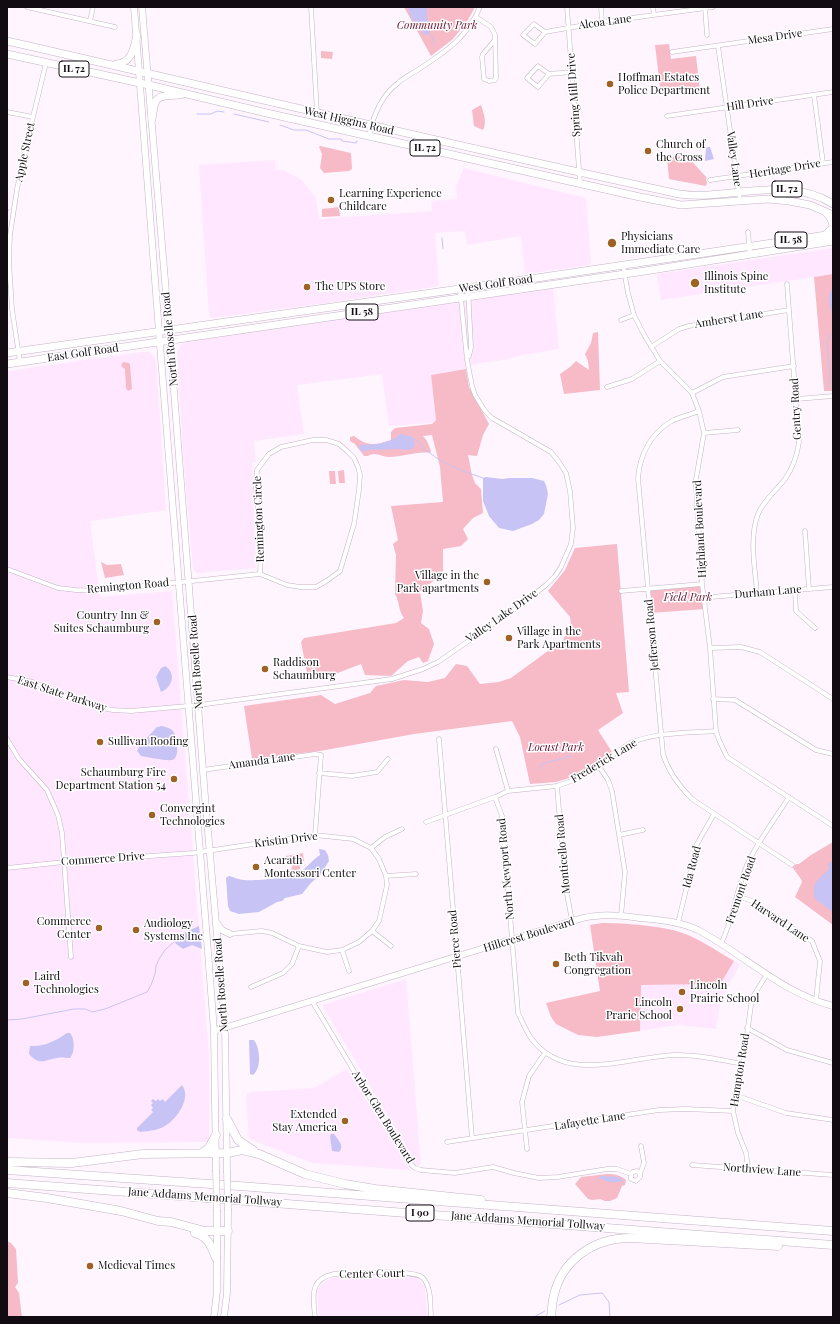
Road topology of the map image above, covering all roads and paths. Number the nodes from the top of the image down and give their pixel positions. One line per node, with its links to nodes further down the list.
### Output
1 (27, 7): 14 (street)
2 (93, 7): 14 (street)
3 (134, 7): 20 (main road, North Roselle Road)
4 (142, 7): 31 (main road, North Roselle Road)
5 (311, 7): 40 (street)
6 (480, 7): 13 (street)
7 (567, 7): 17 (street, Spring Mill Drive)
8 (600, 7): 15 (street)
9 (653, 7): 12 (street)
10 (713, 7): 11 (street, Alcoa Lane)
11 (705, 8): 12 (street, Alcoa Lane); 21 (street)
12 (654, 15): 15 (street, Alcoa Lane)
13 (476, 17): 22 (street); 44 (street)
14 (90, 21): 16 (street)
15 (602, 22): 17 (street, Alcoa Lane)
16 (114, 27)
17 (569, 28): 19 (street, Alcoa Lane); 30 (street, Spring Mill Drive)
18 (833, 29): 24 (street, Mesa Drive)
19 (545, 32): 19 (street)
20 (136, 35): 28 (main road); 29 (main road, North Roselle Road)
21 (707, 36)
22 (495, 40): 22 (street)
23 (7, 42): 28 (main road, West Higgins Road / IL 72)
24 (718, 46): 25 (street, Mesa Drive); 38 (street, Valley Lane)
25 (672, 52)
26 (7, 54): 27 (main road, West Higgins Road / IL 72)
27 (46, 63): 33 (main road, West Higgins Road / IL 72); 42 (street, Apple Street)
28 (111, 65): 29 (main road, West Higgins Road / IL 72)
29 (139, 71): 31 (main road, West Higgins Road / IL 72); 33 (main road, North Roselle Road)
30 (572, 72): 32 (street); 48 (street, Spring Mill Drive)
31 (148, 73): 34 (main road, North Roselle Road); 40 (main road, West Higgins Road / IL 72)
32 (549, 74): 32 (street)
33 (140, 83): 34 (main road, West Higgins Road / IL 72); 73 (main road, North Roselle Road)
34 (149, 85): 36 (main road, West Higgins Road / IL 72); 43 (main road, North Roselle Road)
35 (833, 92): 37 (street, Hill Drive)
36 (192, 95): 43 (main road); 45 (main road, West Higgins Road / IL 72)
37 (814, 95): 38 (street, Hill Drive); 47 (street)
38 (727, 108): 41 (street, Hill Drive); 49 (street, Valley Lane)
39 (7, 112): 42 (street)
40 (317, 113): 44 (main road, West Higgins Road / IL 72)
41 (667, 116)
42 (33, 117): 67 (street, Apple Street)
43 (152, 119): 72 (main road, North Roselle Road)
44 (371, 126): 45 (street); 48 (main road, West Higgins Road / IL 72)
45 (369, 136): 51 (main road, West Higgins Road / IL 72)
46 (833, 162): 47 (street, Heritage Drive)
47 (823, 163): 49 (street, Heritage Drive)
48 (580, 172): 51 (street, Spring Mill Drive); 52 (main road, West Higgins Road / IL 72)
49 (736, 177): 50 (street, Heritage Drive); 52 (street, Valley Lane)
50 (710, 180)
51 (580, 183): 53 (main road, West Higgins Road / IL 72)
52 (738, 192): 53 (street, Valley Lane); 54 (main road, West Higgins Road / IL 72)
53 (740, 200): 55 (main road, West Higgins Road / IL 72)
54 (833, 204)
55 (819, 209): 56 (main road, West Higgins Road / IL 72); 58 (main road)
56 (833, 214)
57 (748, 232): 60 (street)
58 (830, 234): 60 (main road, West Golf Road / IL 58)
59 (833, 241): 61 (main road, West Golf Road / IL 58)
60 (749, 246): 61 (street); 62 (main road, West Golf Road / IL 58)
61 (750, 254): 63 (main road, West Golf Road / IL 58)
62 (623, 265): 63 (street, Highland Boulevard); 65 (main road, West Golf Road / IL 58)
63 (624, 274): 66 (main road, West Golf Road / IL 58); 70 (street, Highland Boulevard)
64 (787, 284): 69 (street, Gentry Road)
65 (464, 288): 66 (street, Valley Lake Drive); 66 (street, Valley Lake Drive); 72 (main road, West Golf Road / IL 58)
66 (465, 297): 74 (main road, West Golf Road / IL 58); 79 (street, Valley Lake Drive); 79 (street, Valley Lake Drive)
67 (12, 309): 68 (street); 77 (street, Apple Street)
68 (7, 310)
69 (789, 310): 76 (street, Amherst Lane); 83 (street, Gentry Road)
70 (634, 315): 71 (street); 76 (street, Highland Boulevard)
71 (621, 320)
72 (170, 330): 73 (main road, West Golf Road / IL 58); 74 (main road, North Roselle Road)
73 (159, 332): 75 (main road, North Roselle Road); 77 (main road, East Golf Road / IL 58)
74 (170, 340): 75 (main road, West Golf Road / IL 58); 94 (main road, North Roselle Road)
75 (160, 342): 81 (main road, East Golf Road / IL 58); 95 (main road, North Roselle Road)
76 (651, 347): 80 (street, Highland Boulevard)
77 (18, 352): 78 (main road, East Golf Road / IL 58); 81 (street, Apple Street)
78 (7, 353)
79 (467, 360): 109 (street, Valley Lake Drive)
80 (660, 360): 84 (street); 85 (street, Highland Boulevard)
81 (20, 362): 82 (main road, East Golf Road / IL 58)
82 (7, 364)
83 (794, 366): 85 (street); 87 (street, Gentry Road)
84 (607, 387)
85 (692, 393): 88 (street, Highland Boulevard)
86 (833, 396): 87 (street)
87 (796, 399): 102 (street, Gentry Road)
88 (699, 411): 90 (street, Highland Boulevard); 98 (street, Jefferson Road)
89 (738, 430): 90 (street)
90 (704, 433): 96 (street, Highland Boulevard)
91 (804, 531): 99 (street)
92 (7, 569): 95 (street, Remington Road)
93 (260, 574): 93 (street, Remington Circle); 94 (street, Remington Circle)
94 (190, 581): 95 (street, Remington Circle); 109 (main road, North Roselle Road)
95 (180, 582): 110 (main road, North Roselle Road)
96 (702, 584): 98 (street); 103 (street, Highland Boulevard)
97 (833, 587): 99 (street, Durham Lane)
98 (648, 589): 101 (street); 112 (street, Jefferson Road)
99 (808, 589): 100 (street, Durham Lane)
100 (795, 590): 102 (street, Durham Lane); 104 (street)
101 (621, 591)
102 (757, 593): 103 (street, Durham Lane)
103 (703, 597): 105 (street, Highland Boulevard)
104 (815, 628)
105 (710, 648): 107 (street, Highland Boulevard); 108 (street)
106 (7, 676): 110 (street, East State Parkway)
107 (713, 699): 111 (street, Highland Boulevard); 116 (street)
108 (833, 699)
109 (199, 705): 110 (street, Valley Lake Drive); 119 (main road, North Roselle Road)
110 (189, 706): 136 (main road, North Roselle Road)
111 (716, 730): 112 (street, Frederick Lane); 124 (street, Highland Boulevard)
112 (660, 734): 118 (street, Frederick Lane); 125 (street, Jefferson Road)
113 (7, 739): 137 (street)
114 (439, 739): 126 (street, Pierce Road)
115 (496, 749): 122 (street)
116 (833, 754)
117 (388, 759): 120 (street)
118 (598, 765): 121 (street, Frederick Lane); 132 (street)
119 (203, 770): 120 (street, Amanda Lane); 135 (main road, North Roselle Road)
120 (319, 774): 131 (street)
121 (557, 786): 122 (street, Frederick Lane); 145 (street, Monticello Road)
122 (508, 791): 123 (street, Frederick Lane)
123 (495, 797): 126 (street, Frederick Lane); 149 (street, North Newport Road)
124 (789, 797): 128 (street, Highland Boulevard); 133 (street, Fremont Road)
125 (714, 814): 133 (street, Jefferson Road); 146 (street, Ida Road)
126 (445, 816): 127 (street, Frederick Lane); 156 (street, Pierce Road)
127 (426, 822)
128 (833, 826)
129 (402, 829): 134 (street)
130 (643, 830): 132 (street)
131 (315, 835): 134 (street, Kristin Drive); 135 (street, Kristin Drive)
132 (620, 835): 143 (street)
133 (760, 843): 138 (street, Jefferson Road); 142 (street, Fremont Road)
134 (371, 848): 141 (street)
135 (210, 851): 136 (street, Kristin Drive); 144 (main road, North Roselle Road)
136 (200, 852): 137 (street, Commerce Drive); 165 (main road, North Roselle Road)
137 (64, 862): 139 (street, Commerce Drive); 155 (street)
138 (792, 865)
139 (7, 868)
140 (416, 874): 141 (street)
141 (386, 876): 147 (street)
142 (737, 896): 151 (street, Fremont Road); 161 (street, Harvard Lane)
143 (621, 916): 145 (main road, Hillcrest Boulevard); 146 (main road, Hillcrest Boulevard)
144 (216, 921): 148 (main road); 150 (main road, North Roselle Road)
145 (572, 921): 149 (main road, Hillcrest Boulevard)
146 (678, 923): 151 (main road, Hillcrest Boulevard)
147 (372, 931): 153 (street); 154 (street)
148 (230, 934): 150 (main road); 152 (street)
149 (512, 940): 156 (main road, Hillcrest Boulevard); 166 (street, North Newport Road)
150 (217, 941): 163 (main road, North Roselle Road)
151 (721, 944): 158 (main road, Hillcrest Boulevard)
152 (299, 946): 154 (street); 159 (street)
153 (391, 946)
154 (342, 950): 157 (street)
155 (71, 957)
156 (456, 957): 160 (main road, Hillcrest Boulevard); 175 (street, Pierce Road)
157 (349, 971)
158 (767, 974): 161 (main road, Hillcrest Boulevard); 164 (street, Hampton Road)
159 (251, 987)
160 (312, 1001): 163 (main road, Hillcrest Boulevard); 187 (street, Arbor Glen Boulevard)
161 (816, 1001): 162 (main road, Hillcrest Boulevard)
162 (833, 1006)
163 (224, 1027): 165 (main road, Hillcrest Boulevard); 171 (main road, North Roselle Road)
164 (747, 1028): 167 (street); 168 (street, Hampton Road)
165 (214, 1031): 174 (main road, North Roselle Road)
166 (546, 1053): 168 (street, North Newport Road); 173 (street)
167 (833, 1063)
168 (743, 1064): 169 (street, Hampton Road)
169 (735, 1095): 170 (street, Hampton Road); 172 (street)
170 (733, 1111): 173 (street, Lafayette Lane); 185 (street, Hampton Road)
171 (227, 1119): 181 (main road, North Roselle Road); 182 (highway)
172 (833, 1120)
173 (524, 1131): 175 (street, Lafayette Lane); 178 (street)
174 (216, 1135): 179 (highway); 180 (main road, North Roselle Road)
175 (472, 1138): 176 (street, Lafayette Lane)
176 (447, 1142)
177 (641, 1146): 188 (street)
178 (527, 1149)
179 (202, 1153): 180 (highway); 183 (highway)
180 (216, 1153): 181 (highway); 194 (main road, North Roselle Road, bridge)
181 (228, 1153): 182 (highway); 195 (main road, North Roselle Road, bridge)
182 (259, 1154): 192 (highway)
183 (7, 1162)
184 (692, 1165): 185 (street, Northview Lane)
185 (748, 1168): 189 (street, Northview Lane)
186 (7, 1170): 192 (highway, Jane Addams Memorial Tollway / I 90)
187 (631, 1174): 188 (street, Arbor Glen Boulevard); 188 (street, Arbor Glen Boulevard)
188 (640, 1174)
189 (833, 1175)
190 (7, 1182): 197 (highway, Jane Addams Memorial Tollway / I 90)
191 (7, 1193): 193 (highway)
192 (543, 1210): 196 (highway, Jane Addams Memorial Tollway / I 90)
193 (158, 1221): 194 (highway); 198 (highway)
194 (217, 1231): 195 (highway); 198 (main road, North Roselle Road)
195 (228, 1231): 200 (main road, North Roselle Road)
196 (833, 1232)
197 (833, 1246): 203 (highway)
198 (216, 1258): 199 (main road, North Roselle Road)
199 (214, 1317)
200 (224, 1317)
201 (315, 1317): 202 (street, Center Court)
202 (431, 1317)
203 (552, 1317)

